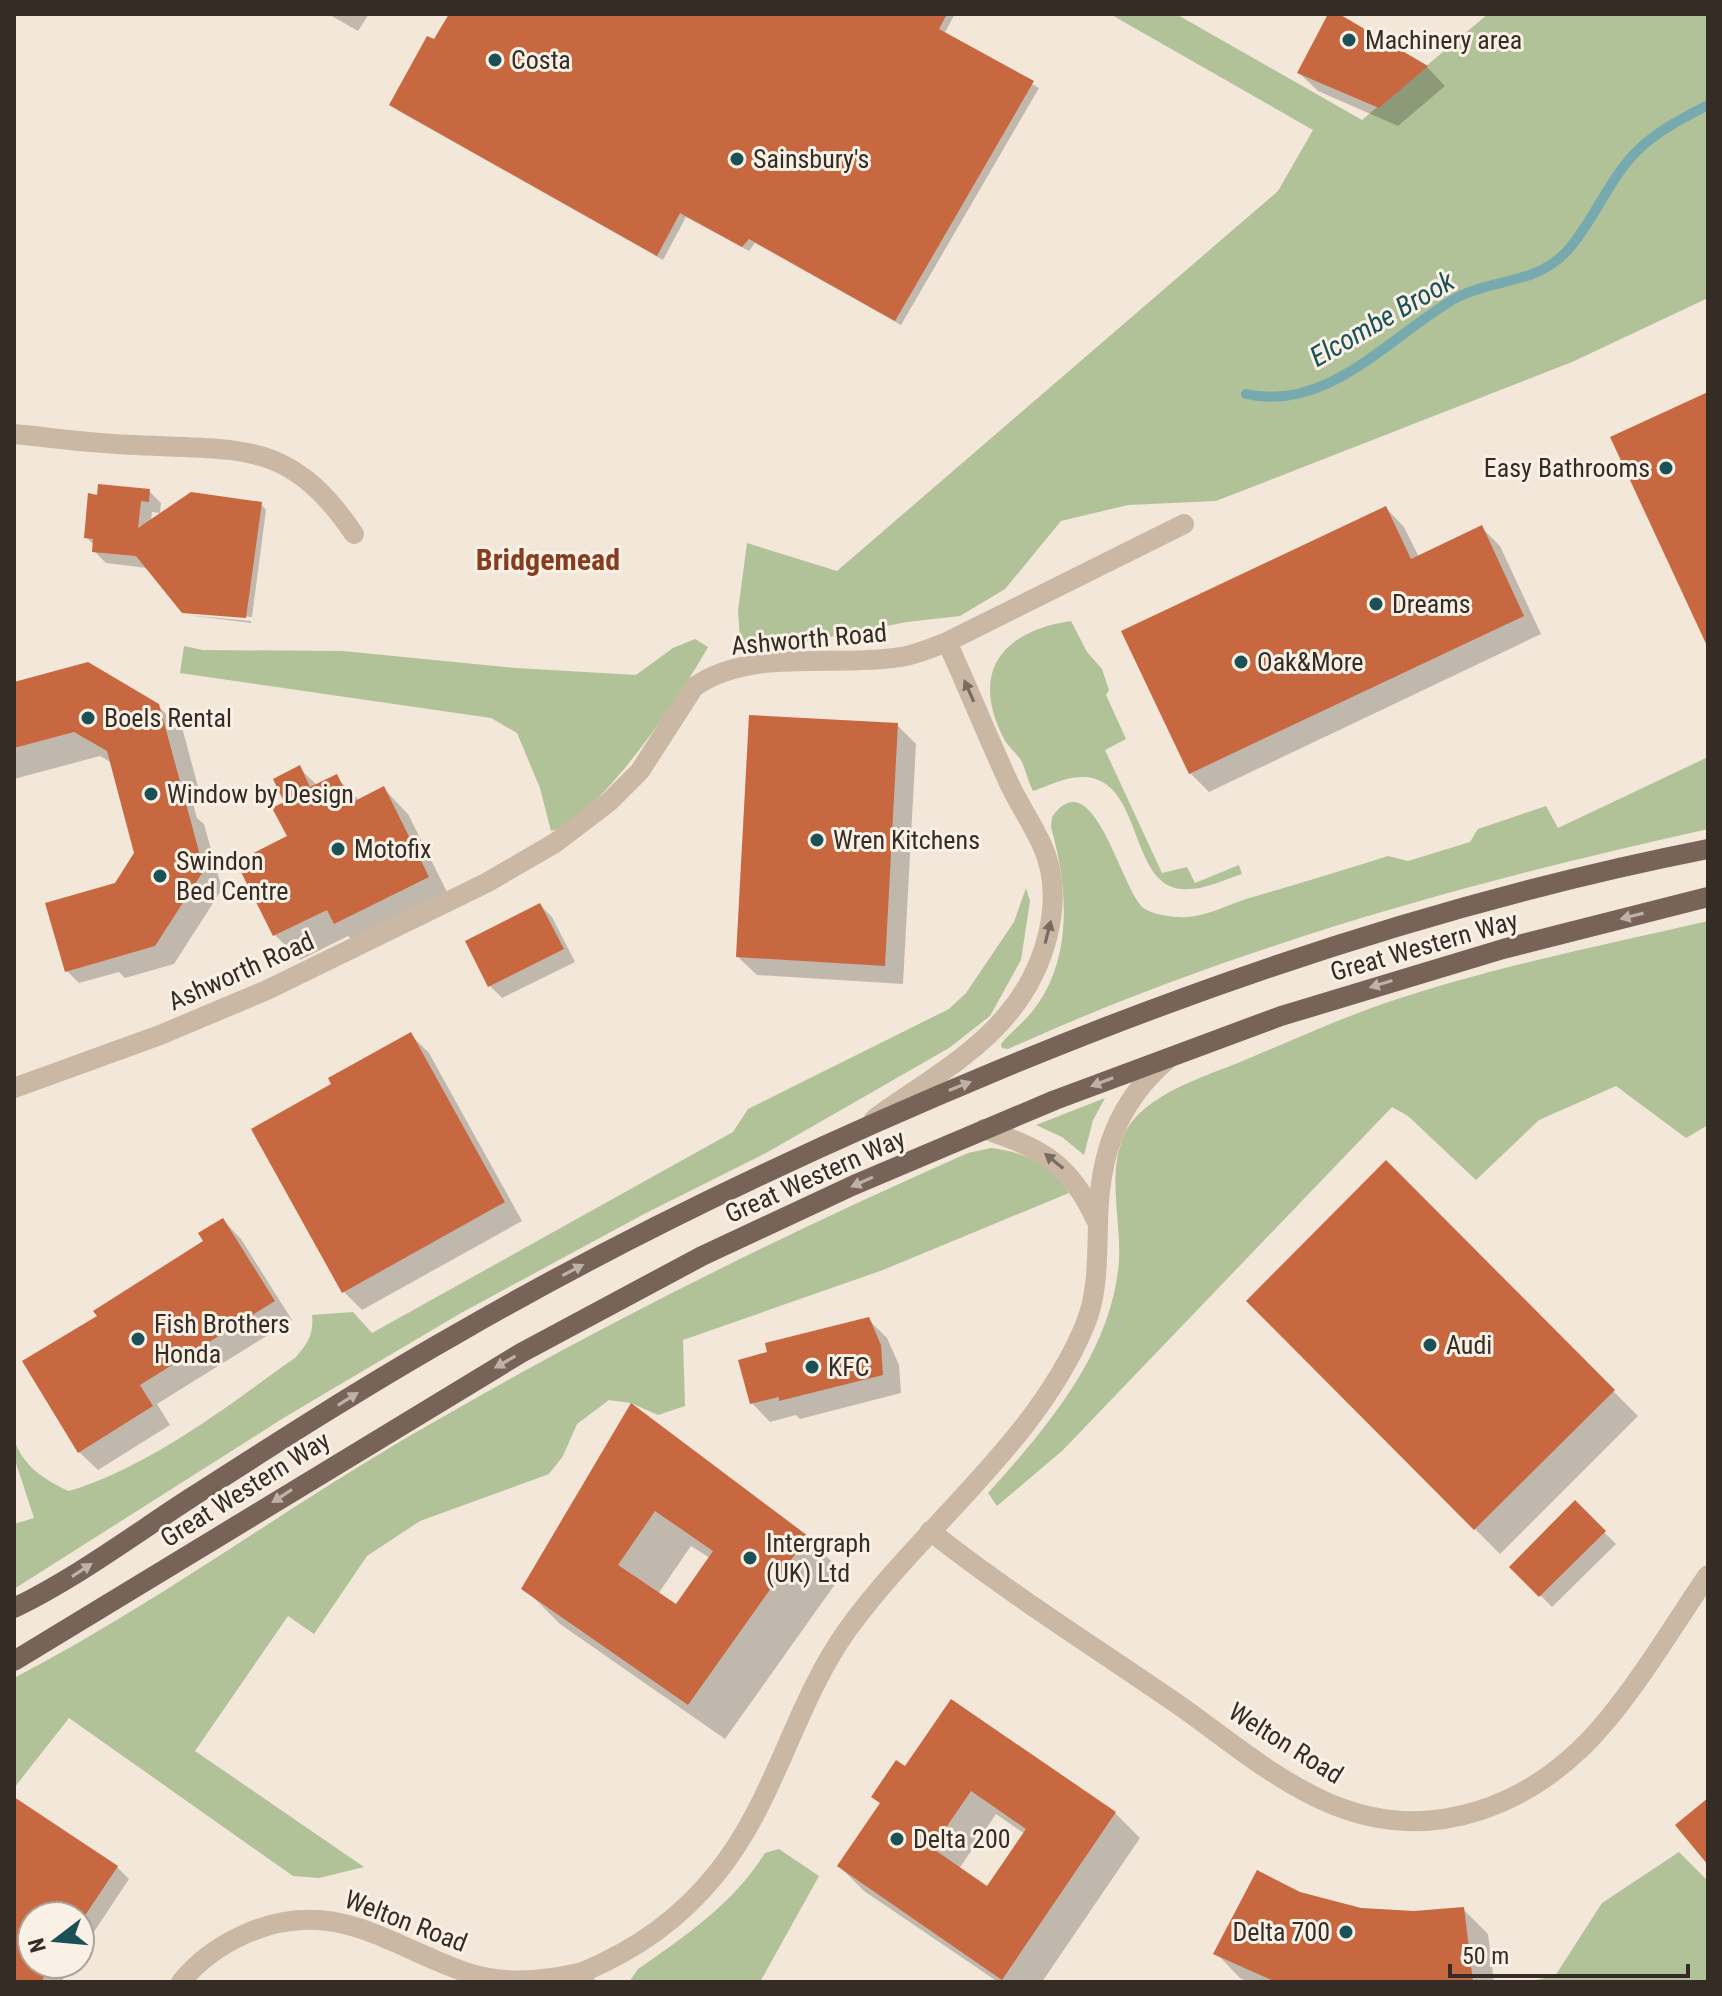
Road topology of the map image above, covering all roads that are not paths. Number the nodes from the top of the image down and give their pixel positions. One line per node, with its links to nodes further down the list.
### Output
1 (14, 434): 3 (street)
2 (1184, 524): 4 (street, Ashworth Road)
3 (354, 534)
4 (947, 642): 8 (street, Ashworth Road); 10 (street, one-way to 4)
5 (1708, 849): 10 (main road, Great Western Way, one-way to 5)
6 (1708, 897): 7 (main road, Great Western Way, one-way to 7)
7 (1174, 1054): 9 (main road, Great Western Way, one-way to 9); 11 (street, Welton Road)
8 (14, 1088)
9 (984, 1129): 11 (street, one-way to 9); 15 (main road, Great Western Way, one-way to 15)
10 (857, 1131): 14 (main road, Great Western Way, one-way to 10)
11 (1098, 1224): 12 (street, Welton Road)
12 (930, 1531): 13 (street, Welton Road); 16 (street, Welton Road)
13 (1708, 1575)
14 (14, 1608)
15 (14, 1661)
16 (584, 1977): 17 (street, Welton Road)
17 (181, 1982)

